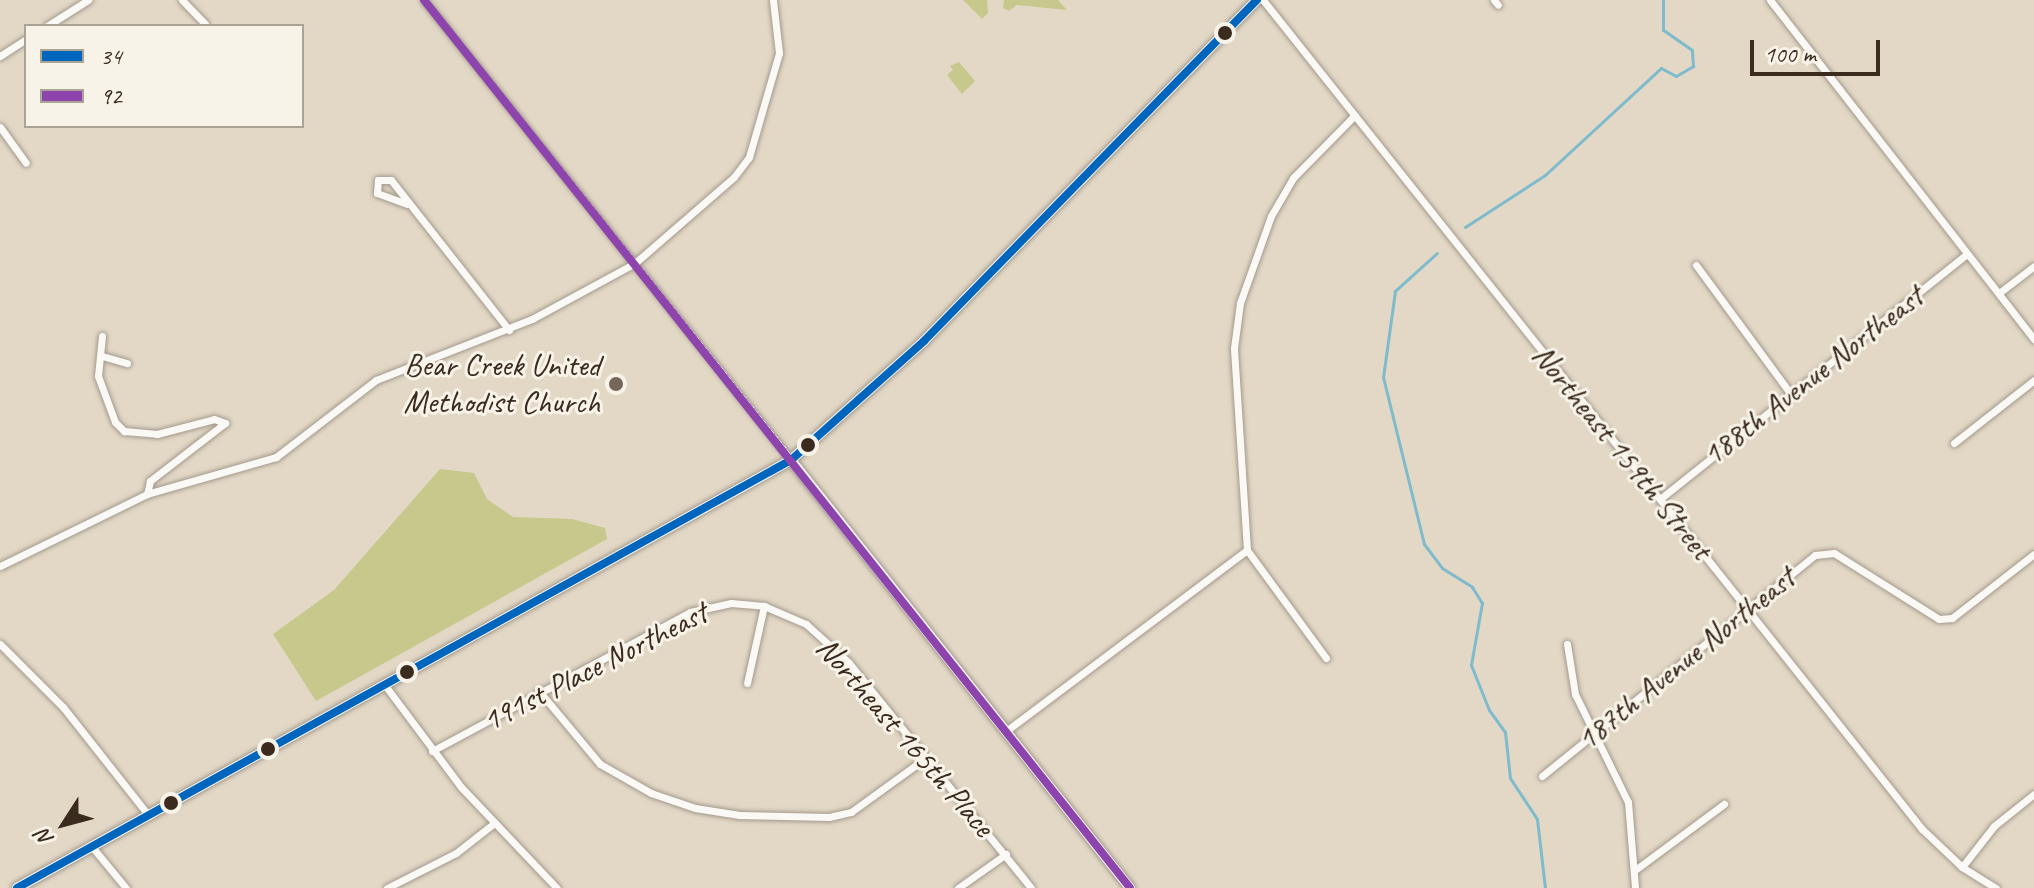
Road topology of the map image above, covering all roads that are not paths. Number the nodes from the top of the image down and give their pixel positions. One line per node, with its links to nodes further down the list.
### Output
1 (88, 0): 8 (street)
2 (182, 0): 9 (street)
3 (424, 0): 17 (street)
4 (773, 0): 17 (street)
5 (1257, 0): 29 (main road)
6 (1263, 0): 12 (street, Northeast 159th Street)
7 (1770, 0): 16 (street)
8 (50, 24)
9 (205, 24)
10 (24, 40): 11 (street)
11 (0, 56)
12 (1355, 115): 31 (street, Northeast 159th Street); 32 (street)
13 (0, 127): 14 (street)
14 (26, 163)
15 (407, 204): 15 (street); 21 (street)
16 (1967, 254): 20 (street); 27 (street, 188th Avenue Northeast)
17 (635, 263): 21 (street); 29 (street)
18 (1696, 265): 27 (street)
19 (2034, 266): 20 (street)
20 (1999, 293): 23 (street)
21 (509, 330): 30 (street)
22 (102, 336): 24 (street)
23 (2034, 339)
24 (102, 356): 25 (street); 30 (street)
25 (127, 363)
26 (2034, 380): 28 (street)
27 (1790, 393): 31 (street, 188th Avenue Northeast)
28 (1954, 443)
29 (791, 460): 41 (main road); 43 (main road)
30 (147, 494): 34 (street)
31 (1660, 499): 36 (street, Northeast 159th Street)
32 (1247, 550): 39 (street); 43 (street)
33 (2034, 554): 36 (street, 187th Avenue Northeast)
34 (0, 566)
35 (764, 606): 40 (street); 42 (street, 191st Place Northeast); 46 (street, Northeast 165th Place)
36 (1749, 608): 44 (street, 187th Avenue Northeast); 54 (street, Northeast 159th Street)
37 (0, 644): 50 (street)
38 (1567, 644): 44 (street)
39 (1326, 658)
40 (747, 683)
41 (387, 688): 45 (street); 50 (main road)
42 (539, 691): 45 (street, 191st Place Northeast); 46 (street)
43 (1006, 731): 62 (main road)
44 (1595, 734): 47 (street, 187th Avenue Northeast); 55 (street)
45 (432, 751): 51 (street)
46 (927, 757): 53 (street, Northeast 165th Place)
47 (1542, 776)
48 (2034, 794): 54 (street)
49 (1724, 804): 55 (street)
50 (151, 817): 52 (main road)
51 (493, 824): 58 (street); 59 (street)
52 (93, 848): 56 (main road); 57 (street)
53 (1006, 854): 60 (street); 61 (street, Northeast 165th Place)
54 (1962, 867): 64 (street, Northeast 159th Street)
55 (1635, 870): 63 (street)
56 (17, 888)
57 (126, 888)
58 (387, 888)
59 (557, 888)
60 (958, 888)
61 (1031, 888)
62 (1130, 888)
63 (1635, 888)
64 (1996, 888)

